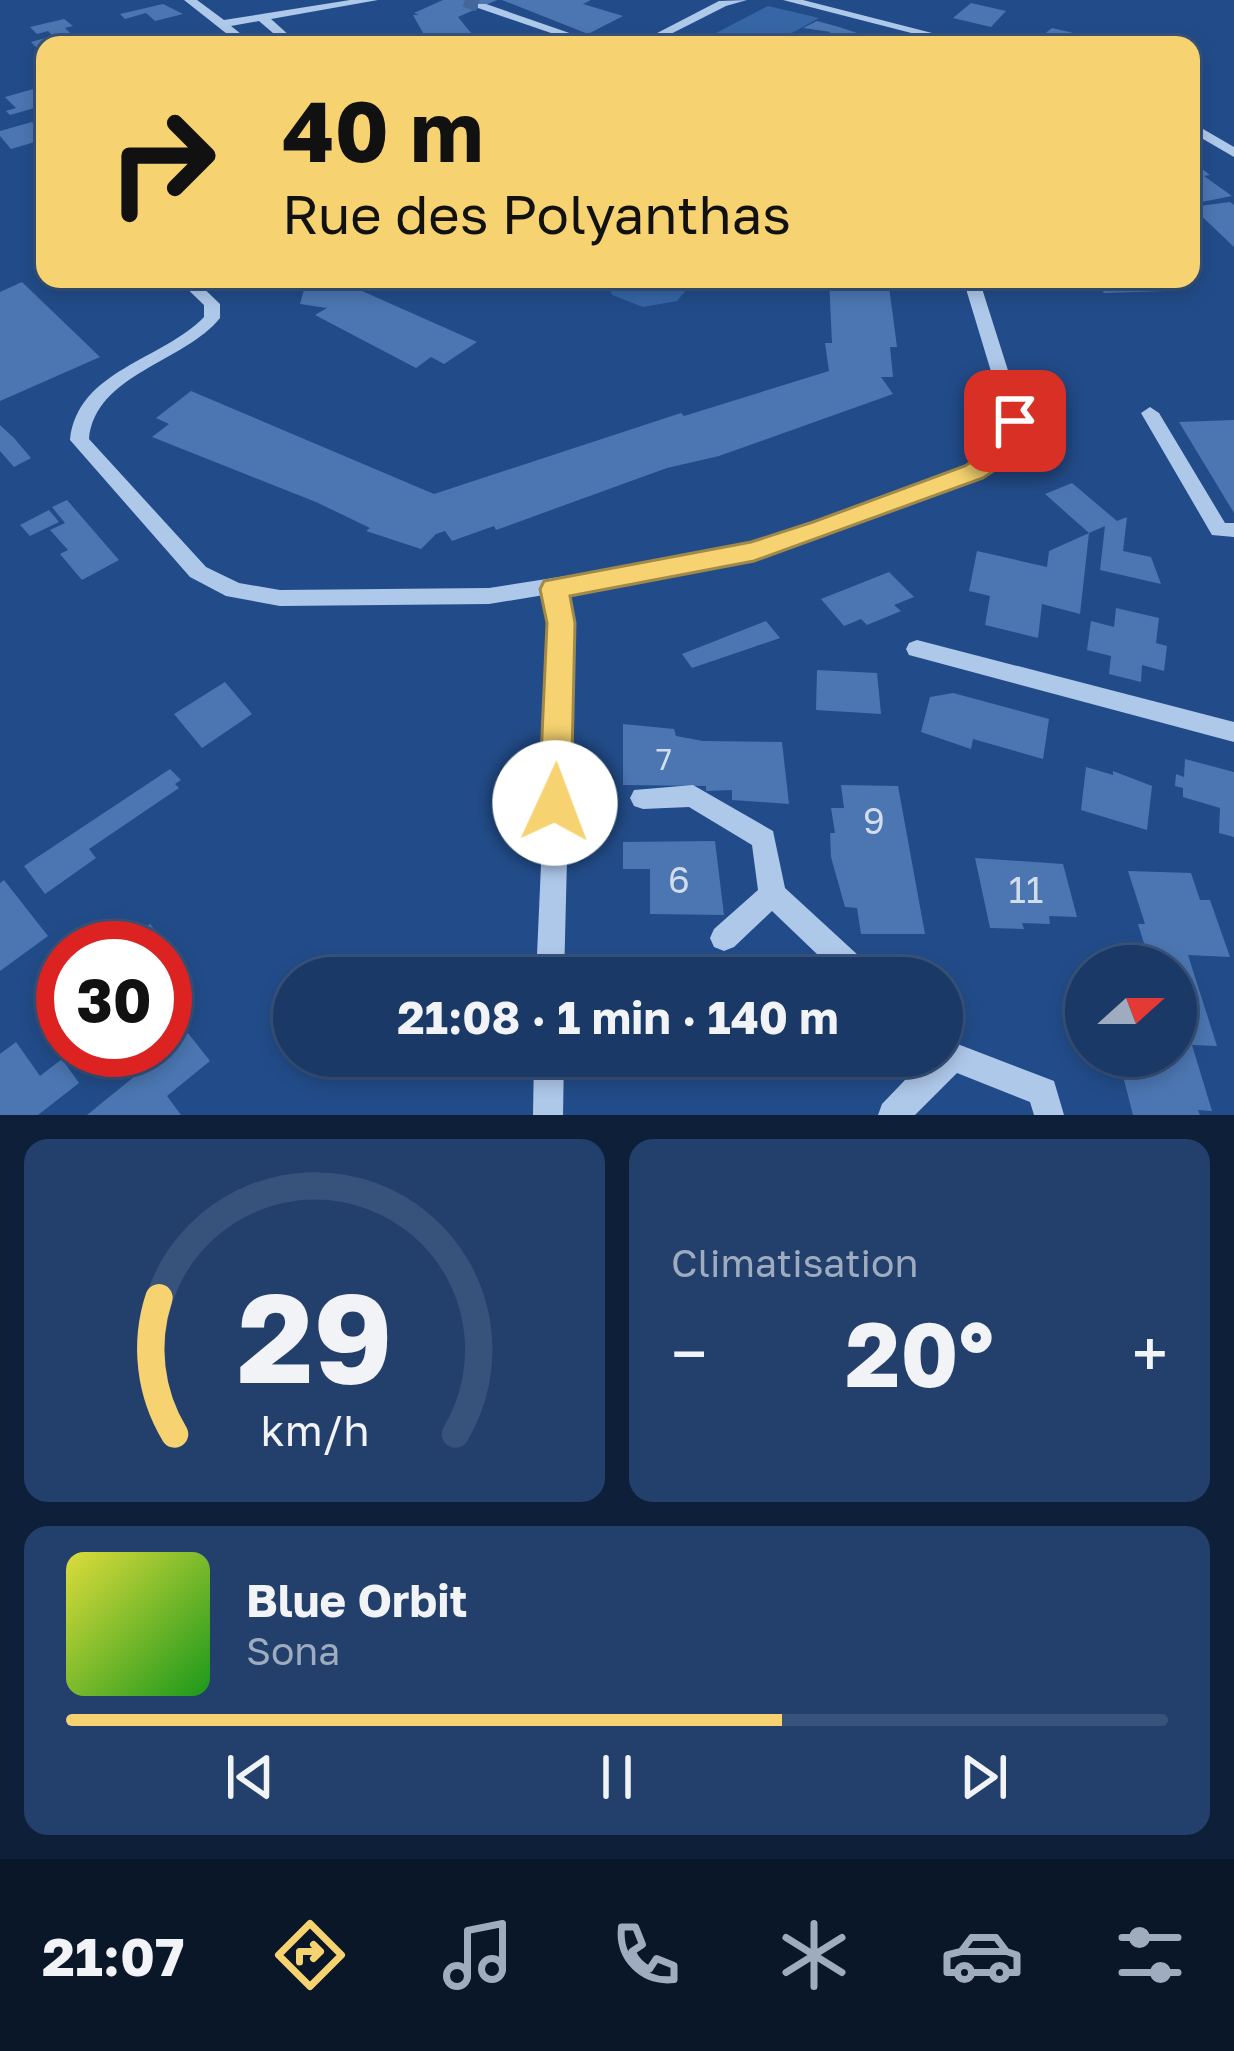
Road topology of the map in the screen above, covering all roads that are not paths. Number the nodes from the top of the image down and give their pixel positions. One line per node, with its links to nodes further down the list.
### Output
1 (190, 0): 9 (street)
2 (372, 0): 8 (street)
3 (741, 0): 15 (street); 16 (street)
4 (789, 0): 7 (street)
5 (858, 0): 7 (street)
6 (482, 6): 10 (street)
7 (835, 7): 17 (street)
8 (261, 17): 9 (street); 12 (street)
9 (221, 24): 11 (street)
10 (547, 28): 13 (street); 14 (street)
11 (237, 36)
12 (283, 36)
13 (535, 36)
14 (560, 36)
15 (658, 36)
16 (680, 36)
17 (940, 36)
18 (1200, 131): 19 (street)
19 (1234, 153)
20 (195, 288): 24 (street)
21 (974, 288): 24 (street)
22 (1150, 413): 23 (street)
23 (1234, 530)
24 (554, 589): 30 (street)
25 (916, 649): 26 (street)
26 (1234, 732)
27 (643, 798): 28 (street)
28 (772, 894): 29 (street); 31 (street)
29 (724, 938)
30 (551, 957)
31 (840, 957)
32 (963, 1063): 37 (street)
33 (549, 1077): 35 (street)
34 (927, 1077): 36 (street)
35 (548, 1115)
36 (893, 1115)
37 (1049, 1115)

